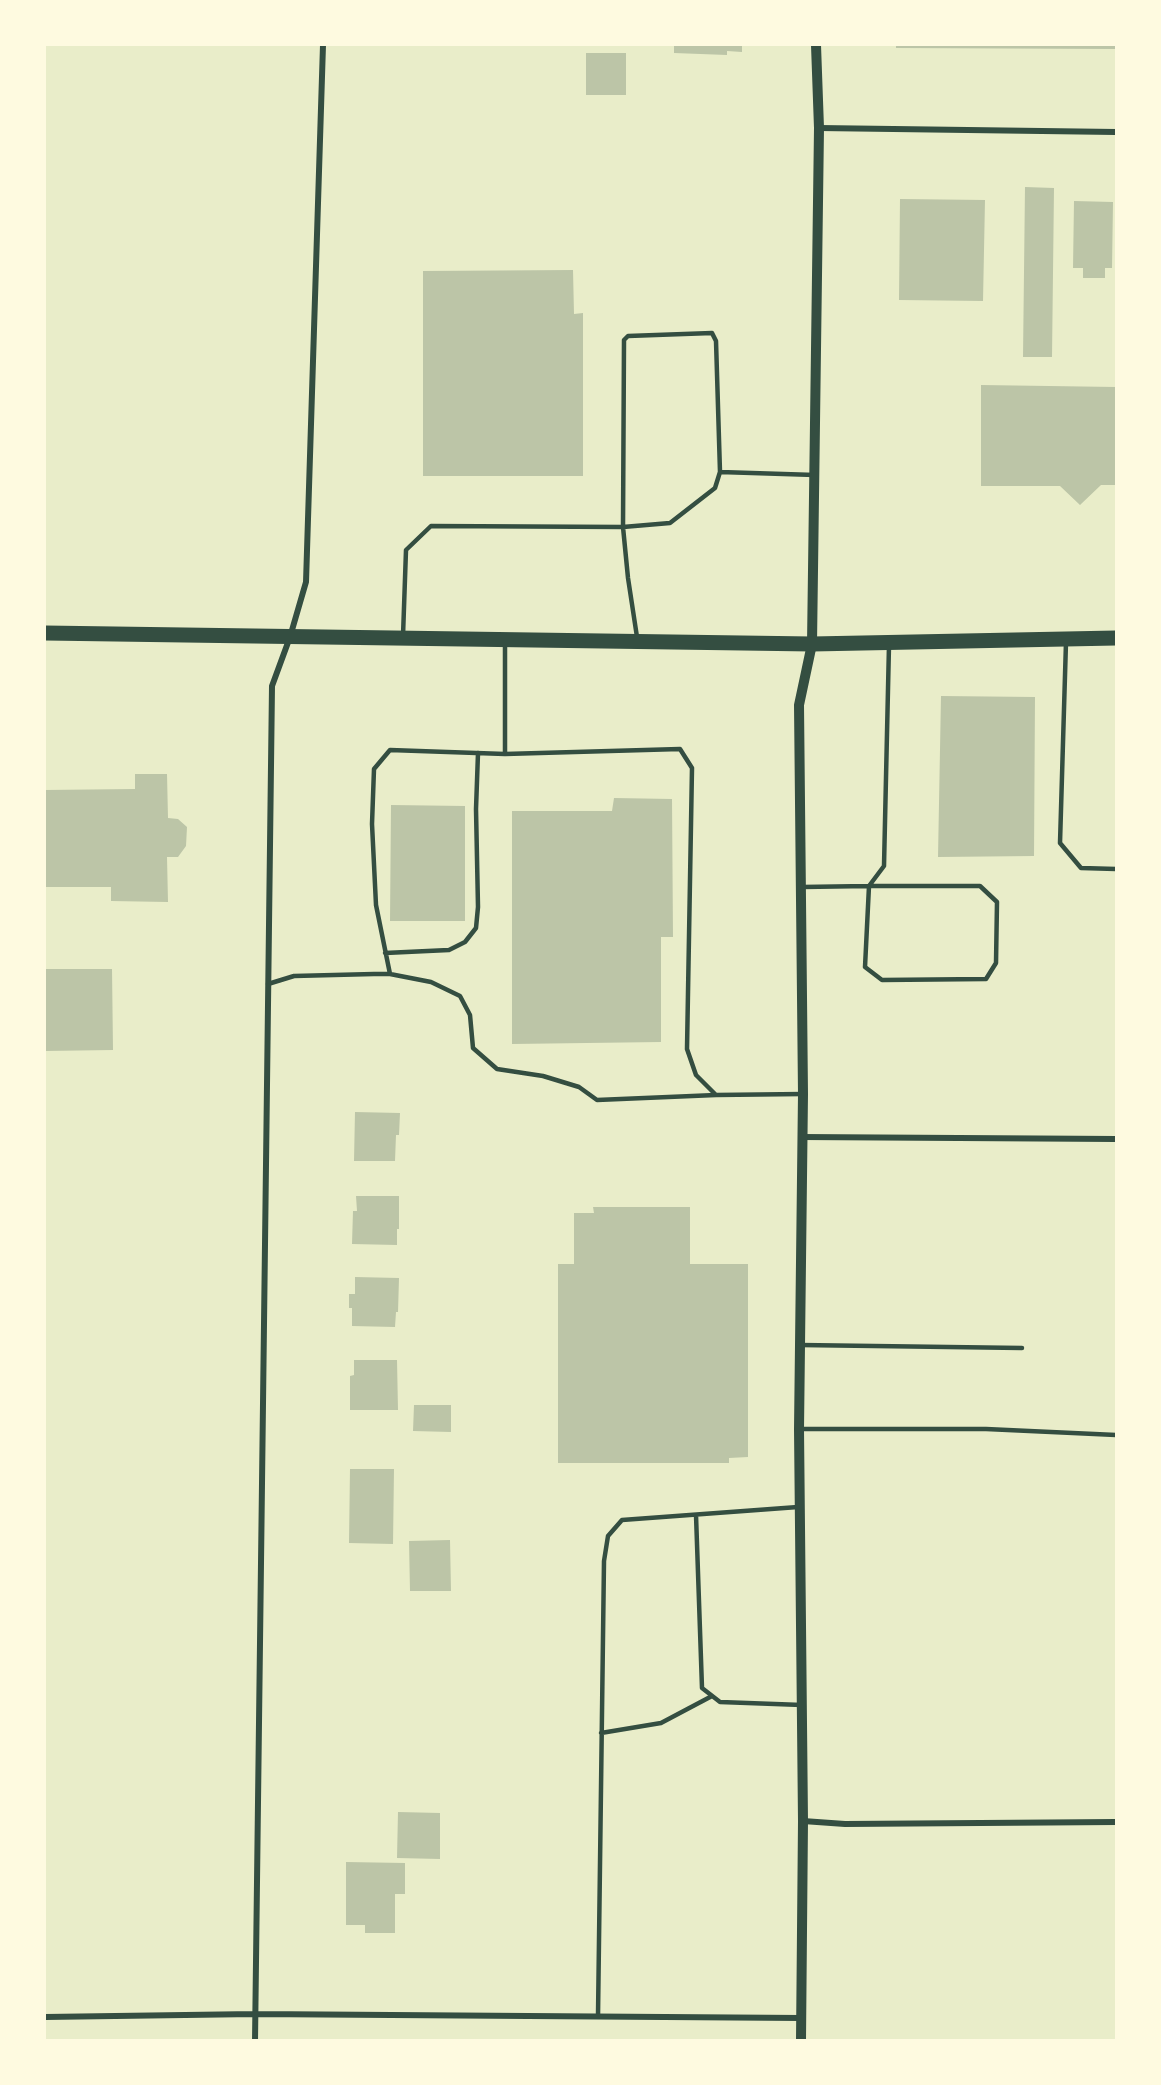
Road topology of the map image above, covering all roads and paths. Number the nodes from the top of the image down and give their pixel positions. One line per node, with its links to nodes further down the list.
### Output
1 (323, 45): 9 (street)
2 (816, 45): 3 (street)
3 (819, 128): 4 (street); 6 (street)
4 (1116, 132)
5 (720, 472): 6 (lane); 7 (lane); 7 (lane)
6 (815, 475): 16 (street)
7 (623, 527): 11 (lane); 14 (lane)
8 (45, 633): 9 (main road)
9 (290, 637): 11 (main road); 24 (street)
10 (1116, 638): 12 (main road)
11 (403, 639): 13 (main road)
12 (1066, 639): 15 (main road); 19 (lane)
13 (505, 640): 14 (main road); 18 (lane)
14 (638, 642): 16 (main road)
15 (889, 642): 16 (main road); 20 (lane)
16 (812, 644): 21 (street)
17 (478, 753): 18 (lane); 22 (lane); 22 (lane)
18 (505, 754): 26 (lane)
19 (1116, 868)
20 (869, 886): 20 (lane); 21 (lane)
21 (800, 887): 25 (street)
22 (385, 953): 23 (lane)
23 (390, 974): 24 (lane); 26 (lane)
24 (268, 984): 40 (street)
25 (803, 1094): 26 (lane); 27 (street)
26 (716, 1095)
27 (801, 1137): 28 (street); 29 (street)
28 (1116, 1139)
29 (800, 1345): 30 (lane); 31 (street)
30 (1022, 1348)
31 (799, 1429): 32 (lane); 33 (street)
32 (1116, 1435)
33 (800, 1507): 34 (lane); 36 (street)
34 (696, 1515): 35 (lane); 37 (lane)
35 (712, 1696): 36 (lane); 37 (lane)
36 (802, 1705): 38 (street)
37 (602, 1733): 41 (lane)
38 (803, 1821): 39 (street); 43 (street)
39 (1116, 1822)
40 (255, 2014): 41 (street); 42 (street); 44 (street)
41 (598, 2016): 43 (street)
42 (45, 2017)
43 (801, 2018): 45 (street)
44 (255, 2040)
45 (801, 2040)

